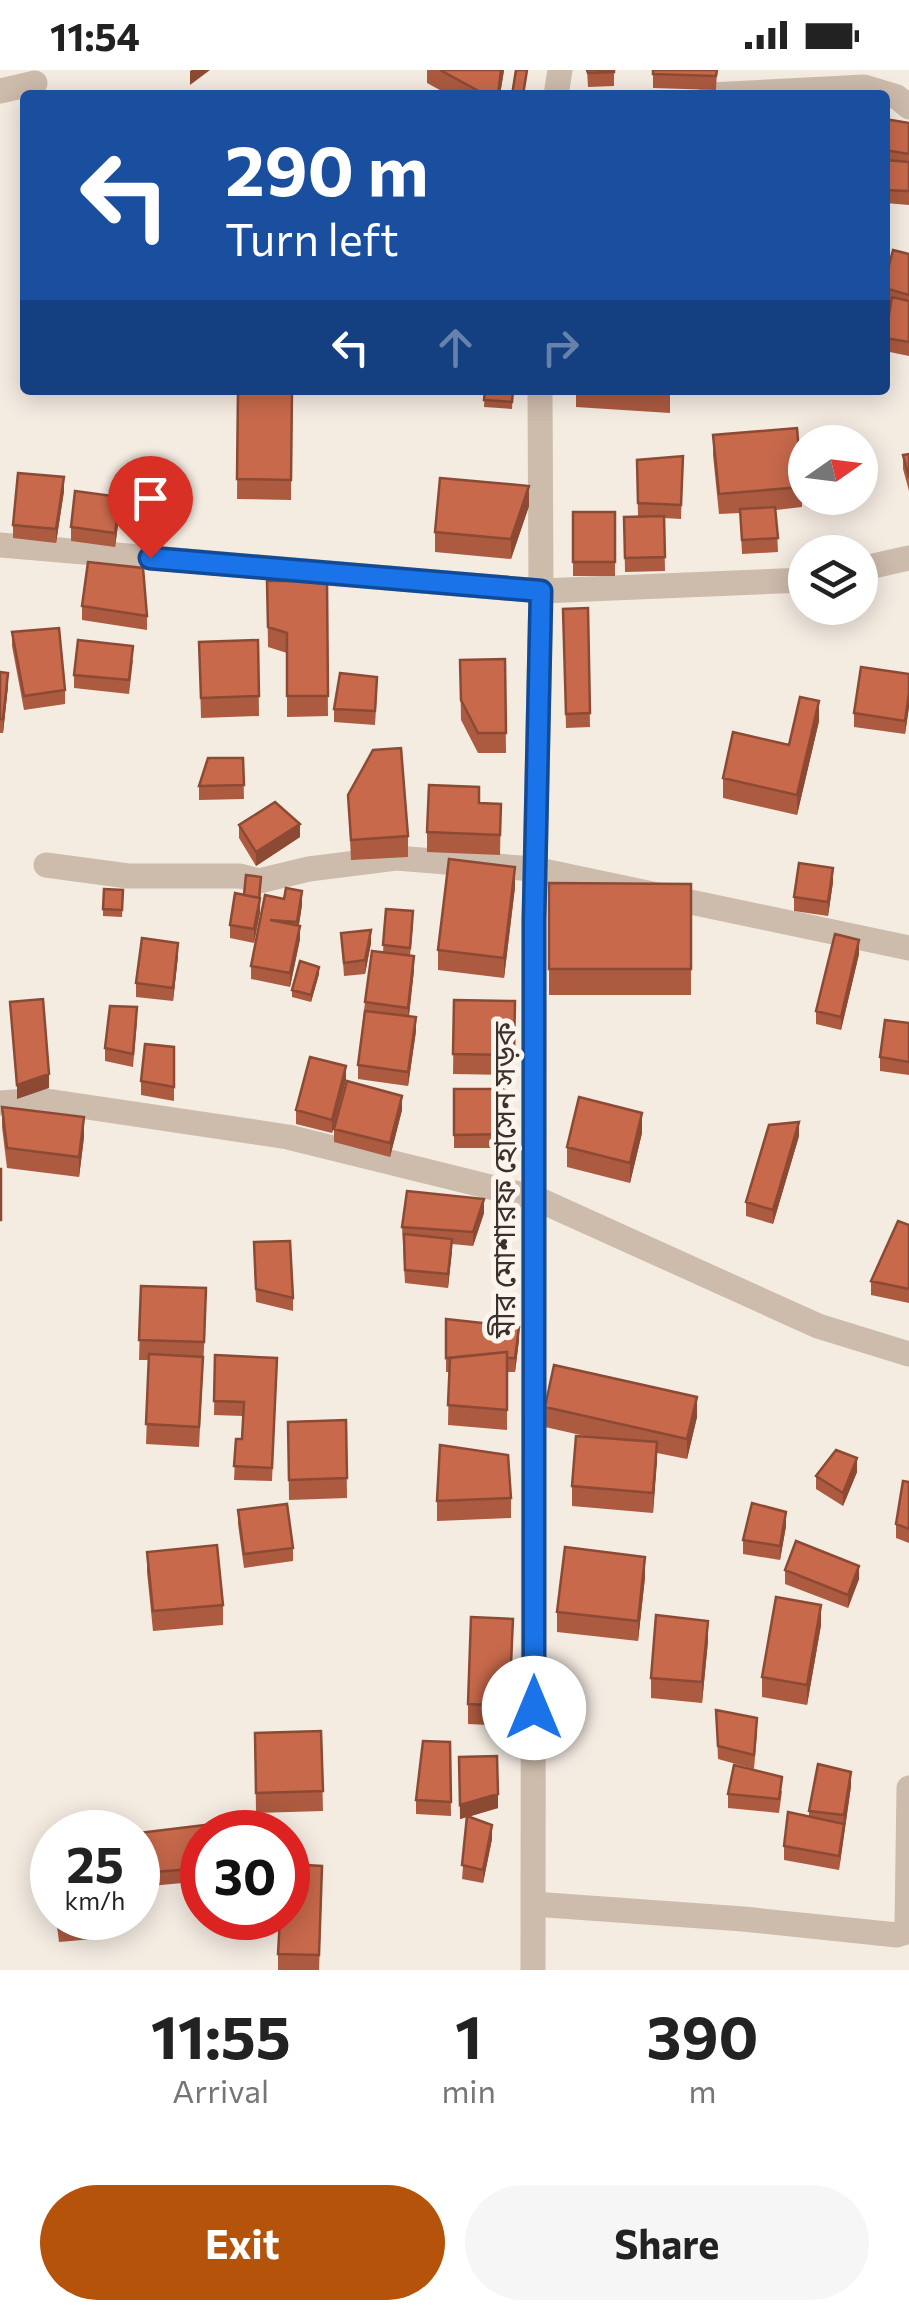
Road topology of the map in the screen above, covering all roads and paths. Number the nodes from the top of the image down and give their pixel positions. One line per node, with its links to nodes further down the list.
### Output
1 (35, 83): 4 (street)
2 (806, 90): 3 (street)
3 (873, 90)
4 (0, 91)
5 (540, 395): 10 (street, মীর মোশারফ হোসেন সড়ক)
6 (0, 546): 10 (street)
7 (909, 558): 8 (street)
8 (878, 565)
9 (788, 581): 10 (street)
10 (541, 591): 12 (street, মীর মোশারফ হোসেন সড়ক)
11 (46, 865): 12 (street)
12 (534, 869): 13 (street); 15 (street, মীর মোশারফ হোসেন সড়ক)
13 (909, 948)
14 (0, 1102): 15 (street)
15 (535, 1198): 16 (street); 18 (street, মীর মোশারফ হোসেন সড়ক)
16 (909, 1354)
17 (909, 1788): 19 (street)
18 (533, 1904): 19 (street); 20 (street, মীর মোশারফ হোসেন সড়ক)
19 (906, 1932)
20 (533, 1970)

